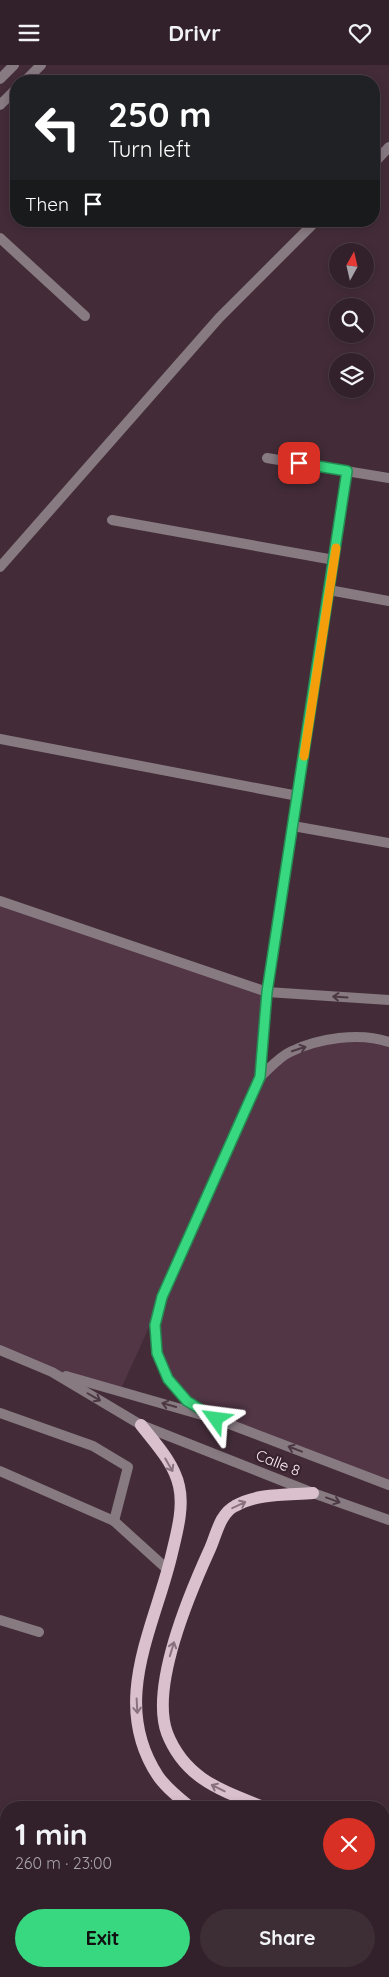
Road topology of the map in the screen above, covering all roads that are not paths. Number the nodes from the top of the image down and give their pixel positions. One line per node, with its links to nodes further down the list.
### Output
1 (14, 65): 4 (street)
2 (41, 65): 3 (street)
3 (30, 75)
4 (0, 79)
5 (10, 95): 6 (street)
6 (0, 105)
7 (389, 147): 8 (street)
8 (380, 157)
9 (310, 227): 17 (street)
10 (0, 238): 11 (street)
11 (85, 316)
12 (266, 459): 13 (street)
13 (347, 471): 14 (street); 16 (street)
14 (389, 478)
15 (112, 520): 16 (street)
16 (334, 560): 18 (street)
17 (0, 567)
18 (329, 590): 19 (street); 21 (street)
19 (389, 601)
20 (0, 739): 21 (street)
21 (298, 796): 22 (street)
22 (293, 825): 23 (street); 25 (street)
23 (389, 843)
24 (0, 901): 25 (street)
25 (267, 992): 26 (street, one-way to 25); 28 (street)
26 (389, 1000)
27 (389, 1042): 28 (street, one-way to 27)
28 (260, 1077): 32 (street)
29 (0, 1350): 30 (street, Calle 8)
30 (52, 1372): 32 (street, Calle 8, one-way to 30); 33 (street, Calle 8, one-way to 33)
31 (0, 1413): 38 (street)
32 (216, 1419): 35 (street, Calle 8, one-way to 32)
33 (142, 1425): 36 (street, Calle 8); 39 (main road, one-way to 39)
34 (0, 1471): 38 (street)
35 (389, 1485)
36 (313, 1493): 37 (street, Calle 8, one-way to 37); 43 (main road, one-way to 36)
37 (389, 1520)
38 (114, 1521): 39 (street)
39 (168, 1570): 42 (main road, one-way to 42)
40 (0, 1620): 41 (street)
41 (39, 1631)
42 (184, 1801)
43 (248, 1801)

